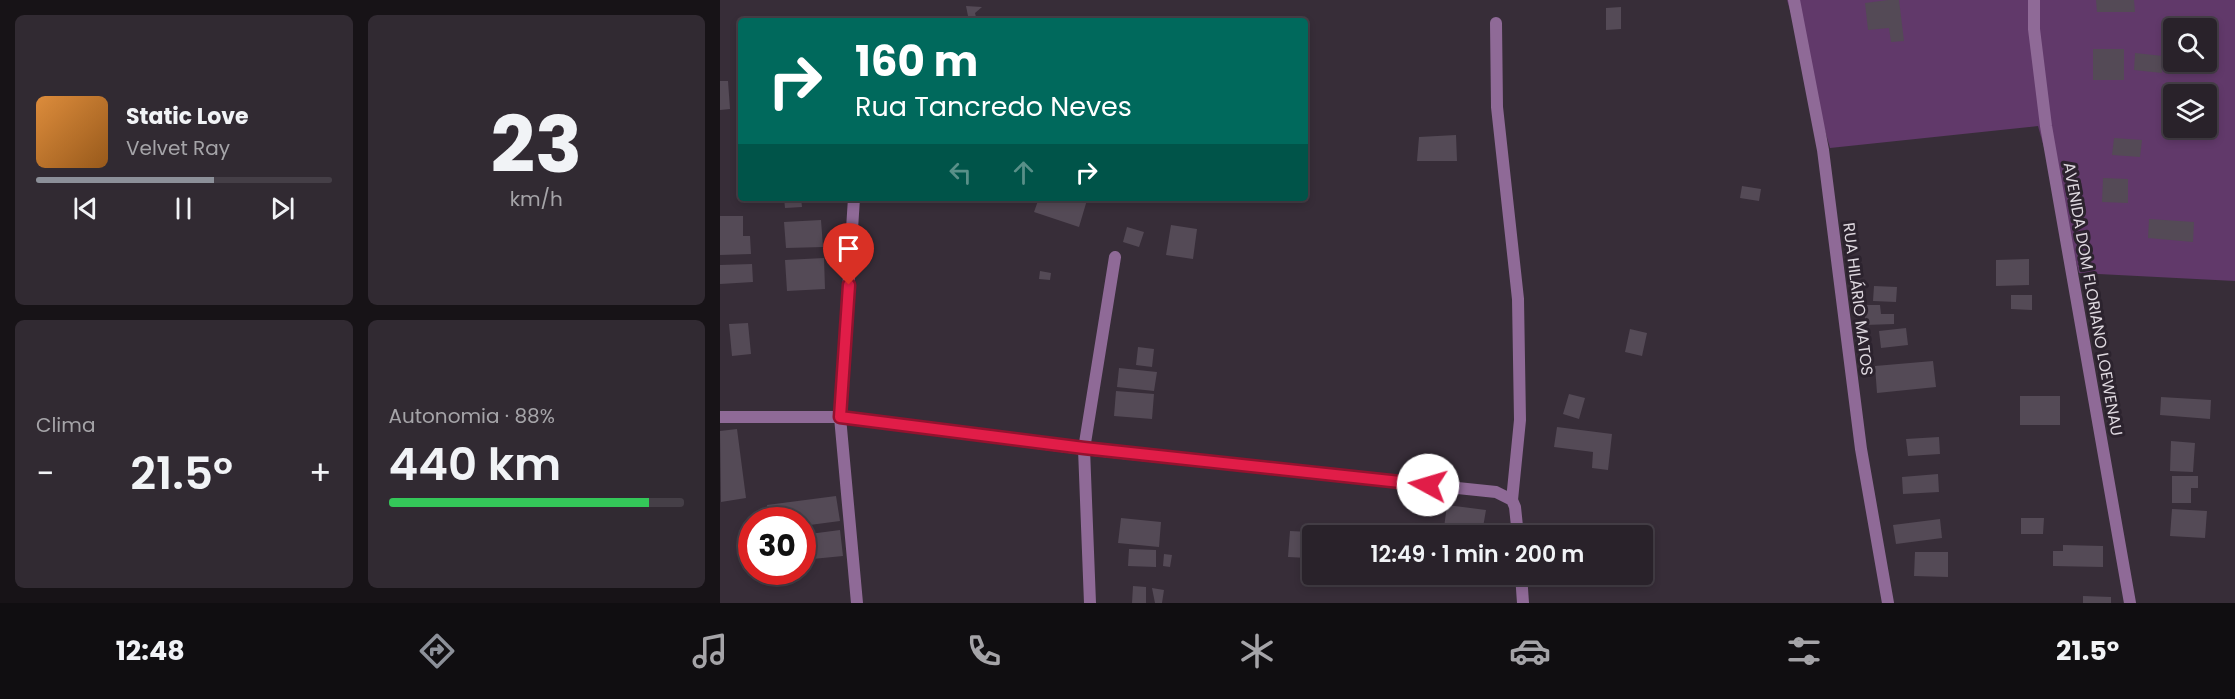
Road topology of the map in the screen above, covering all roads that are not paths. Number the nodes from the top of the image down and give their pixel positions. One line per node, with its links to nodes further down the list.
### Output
1 (1794, 0): 15 (street, RUA HILÁRIO MATOS)
2 (2034, 0): 16 (street, AVENIDA DOM FLORIANO LOEWENAU)
3 (1496, 23): 9 (street)
4 (854, 201): 7 (street)
5 (1115, 257): 8 (street)
6 (720, 417): 7 (street)
7 (840, 417): 8 (street); 12 (street)
8 (1084, 448): 9 (street); 13 (street)
9 (1512, 500): 10 (street)
10 (1517, 525)
11 (1522, 585): 14 (street)
12 (857, 603)
13 (1090, 603)
14 (1523, 603)
15 (1888, 603)
16 (2130, 603)

